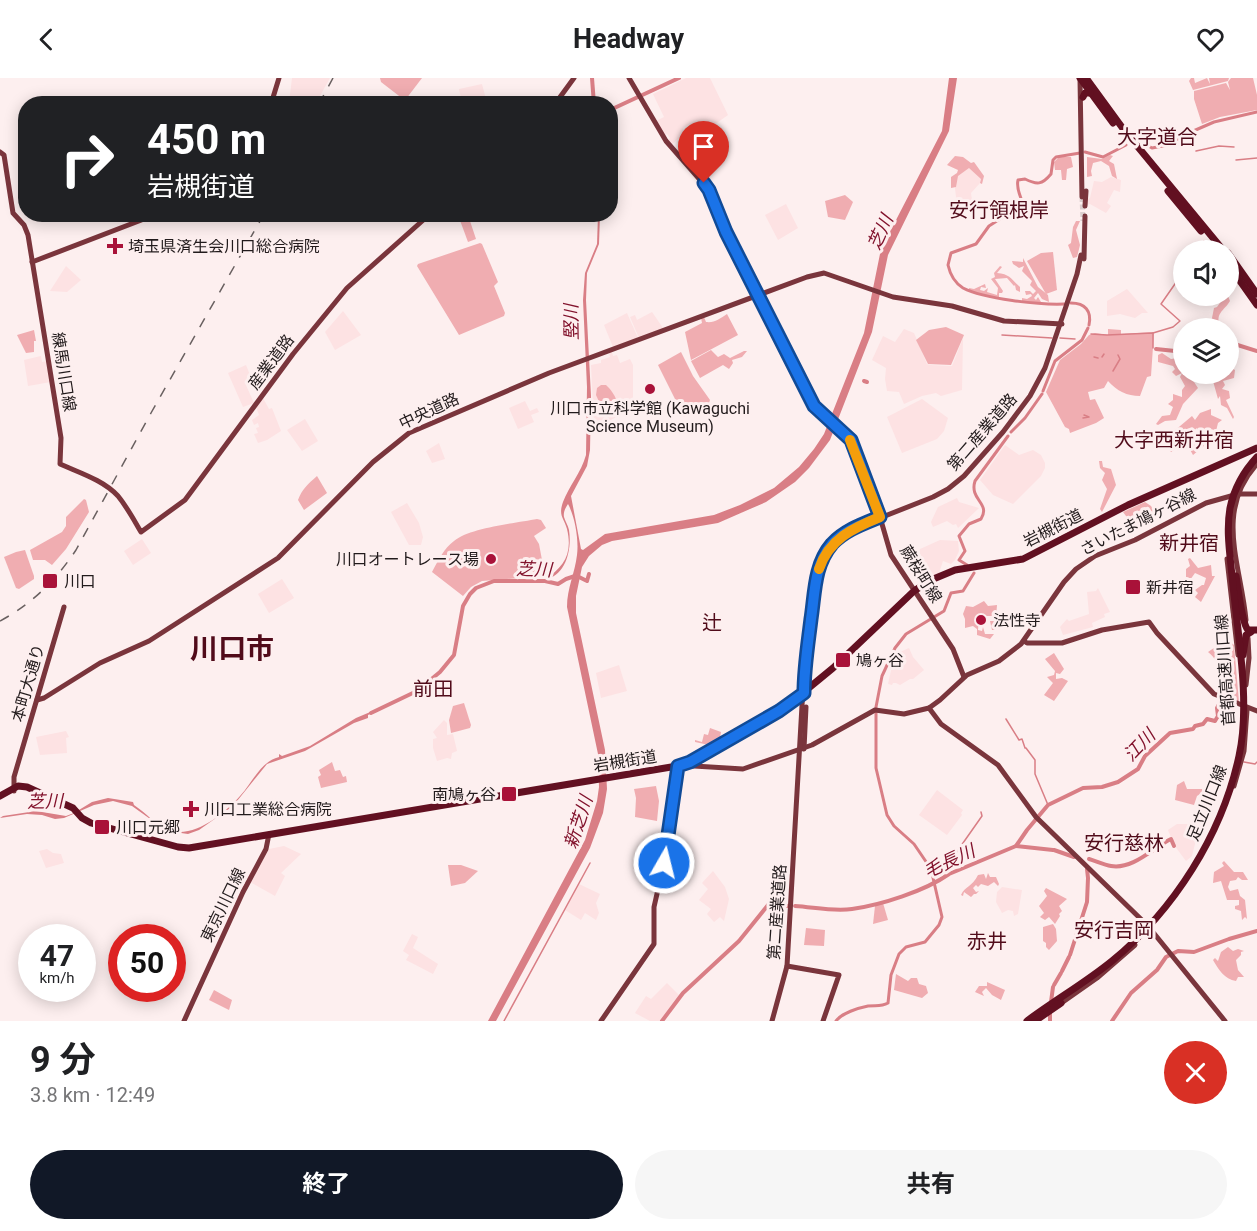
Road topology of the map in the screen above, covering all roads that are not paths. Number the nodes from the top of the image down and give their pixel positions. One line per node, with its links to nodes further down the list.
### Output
1 (279, 78): 5 (main road)
2 (574, 78): 6 (main road)
3 (629, 78): 26 (main road, 蕨桜町線)
4 (1085, 82): 8 (main road); 8 (main road); 9 (highway); 17 (highway)
5 (274, 96)
6 (561, 96)
7 (0, 152): 13 (main road, 練馬川口線)
8 (1083, 161): 10 (main road); 11 (main road)
9 (1169, 187): 18 (highway); 19 (highway)
10 (1082, 199)
11 (1085, 206)
12 (1084, 216): 25 (main road)
13 (18, 219)
14 (20, 222): 21 (main road, 練馬川口線)
15 (136, 222): 21 (main road)
16 (421, 222): 33 (main road, 産業道路)
17 (1213, 240)
18 (1213, 240)
19 (1213, 240)
20 (1082, 255): 25 (main road, 第二産業道路)
21 (32, 262): 33 (main road, 練馬川口線)
22 (1239, 274): 27 (highway)
23 (1239, 274): 27 (highway)
24 (1239, 274): 27 (highway)
25 (1073, 289): 28 (main road, 第二産業道路)
26 (758, 296): 28 (main road, 中央道路); 32 (main road, 蕨桜町線); 46 (main road, 中央道路)
27 (1257, 298)
28 (1061, 324): 32 (main road, 第二産業道路)
29 (1256, 457): 30 (highway, 首都高速川口線); 36 (highway, 岩槻街道); 42 (highway, 首都高速川口線)
30 (1236, 493): 31 (main road, さいたま鳩ヶ谷線); 34 (main road, 足立川口線); 35 (main road, 足立川口線); 37 (highway, 首都高速川口線); 41 (main road, さいたま鳩ヶ谷線)
31 (1257, 494)
32 (881, 518): 36 (main road, 蕨桜町線); 39 (main road, 第二産業道路)
33 (140, 531)
34 (1225, 533): 42 (highway); 47 (main road, 足立川口線)
35 (1234, 537): 37 (highway); 47 (main road, 足立川口線)
36 (915, 592): 43 (main road, 蕨桜町線); 45 (highway, 岩槻街道)
37 (1238, 596): 40 (highway); 44 (highway, 首都高速川口線)
38 (63, 607): 46 (main road, 本町大通り)
39 (812, 625): 45 (main road, 第二産業道路); 45 (main road, 第二産業道路)
40 (1257, 631): 44 (highway)
41 (1024, 641): 43 (main road, さいたま鳩ヶ谷線); 47 (main road)
42 (1238, 642): 64 (highway, 首都高速川口線)
43 (964, 677): 48 (main road, さいたま鳩ヶ谷線)
44 (1244, 678): 64 (highway, 首都高速川口線)
45 (805, 693): 50 (main road, 第二産業道路); 50 (main road, 第二産業道路); 52 (highway, 岩槻街道)
46 (37, 700): 54 (main road, 本町大通り)
47 (1244, 707): 49 (main road); 57 (main road, 足立川口線)
48 (929, 708): 51 (main road, さいたま鳩ヶ谷線); 57 (main road)
49 (1257, 711)
50 (803, 717): 51 (main road, 第二産業道路)
51 (802, 749): 52 (main road, さいたま鳩ヶ谷線); 58 (main road, 第二産業道路)
52 (689, 762): 53 (highway, 岩槻街道)
53 (678, 767): 56 (highway, 岩槻街道); 61 (main road)
54 (14, 789): 55 (highway); 56 (highway, 岩槻街道)
55 (0, 797)
56 (269, 835): 60 (main road, 東京川口線)
57 (1150, 927): 59 (main road, 足立川口線); 65 (main road)
58 (788, 966): 62 (main road, 第二産業道路); 63 (main road)
59 (1096, 976): 64 (main road, 足立川口線); 64 (main road, 足立川口線); 64 (highway)
60 (184, 1021)
61 (602, 1021)
62 (773, 1021)
63 (824, 1021)
64 (1031, 1021)
65 (1225, 1021)

